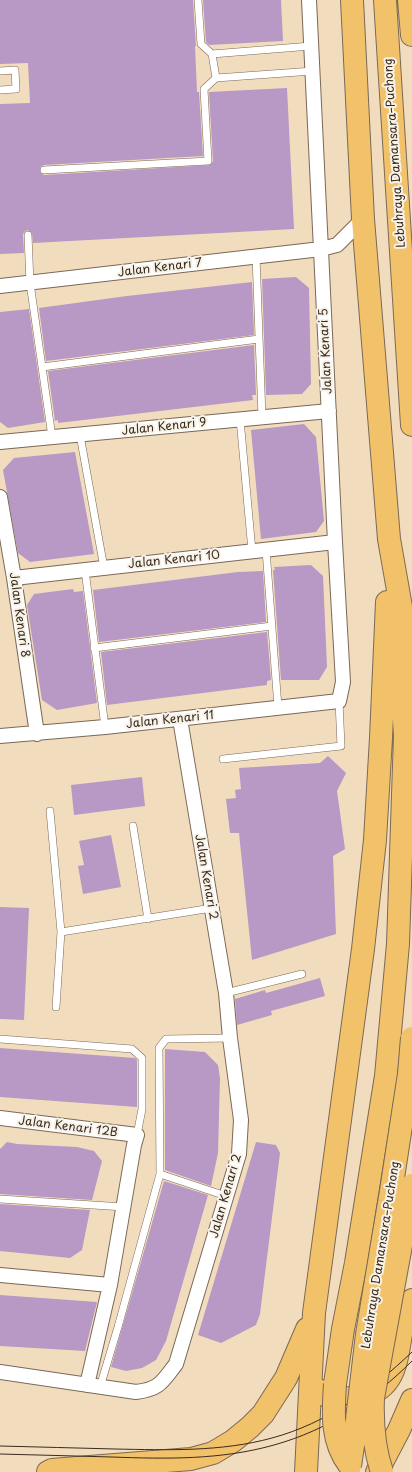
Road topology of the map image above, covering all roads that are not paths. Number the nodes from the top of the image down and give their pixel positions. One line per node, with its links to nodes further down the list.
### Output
1 (198, 0): 8 (lane)
2 (309, 0): 7 (street, Jalan Kenari 5)
3 (352, 0): 14 (highway)
4 (385, 0): 26 (highway, Lebuhraya Damansara–Puchong)
5 (409, 0): 6 (highway)
6 (412, 35)
7 (311, 46): 8 (lane); 10 (street, Jalan Kenari 5)
8 (212, 54): 11 (lane)
9 (0, 71): 12 (lane)
10 (313, 71): 11 (lane); 16 (street, Jalan Kenari 5)
11 (216, 78): 13 (lane)
12 (0, 90)
13 (44, 170)
14 (363, 219): 16 (street, Jalan Kenari 7); 31 (highway)
15 (28, 235): 18 (lane)
16 (321, 249): 17 (street, Jalan Kenari 7); 23 (street, Jalan Kenari 5)
17 (256, 256): 18 (street, Jalan Kenari 7); 21 (lane)
18 (23, 284): 19 (street, Jalan Kenari 7); 20 (street); 22 (lane)
19 (0, 286)
20 (0, 296)
21 (258, 339): 22 (lane); 24 (lane)
22 (42, 367): 28 (lane)
23 (328, 411): 24 (street, Jalan Kenari 9); 32 (street, Jalan Kenari 5)
24 (262, 417): 25 (street, Jalan Kenari 9)
25 (240, 419): 27 (street, Jalan Kenari 9); 34 (lane)
26 (412, 425)
27 (80, 435): 28 (street, Jalan Kenari 9); 35 (lane)
28 (52, 437): 29 (street, Jalan Kenari 9)
29 (0, 442)
30 (0, 497): 37 (street, Jalan Kenari 8)
31 (389, 539): 46 (highway); 70 (highway)
32 (335, 542): 33 (street, Jalan Kenari 10); 40 (street, Jalan Kenari 5)
33 (266, 550): 34 (street, Jalan Kenari 10); 38 (lane)
34 (252, 551): 35 (street, Jalan Kenari 10)
35 (104, 568): 36 (street, Jalan Kenari 10)
36 (85, 570): 37 (street, Jalan Kenari 10); 39 (lane)
37 (14, 578): 45 (street, Jalan Kenari 8)
38 (272, 626): 39 (lane); 42 (lane)
39 (94, 648): 44 (lane)
40 (339, 701): 42 (street, Jalan Kenari 11); 48 (lane)
41 (412, 704): 46 (highway)
42 (278, 707): 43 (street, Jalan Kenari 11)
43 (180, 719): 44 (street, Jalan Kenari 11); 51 (street, Jalan Kenari 2)
44 (105, 727): 45 (street, Jalan Kenari 11)
45 (37, 734): 47 (street, Jalan Kenari 11)
46 (405, 735): 76 (highway, bridge)
47 (0, 736)
48 (223, 759)
49 (50, 811): 53 (lane)
50 (133, 826): 52 (lane)
51 (212, 908): 52 (lane); 55 (street, Jalan Kenari 2)
52 (148, 919): 53 (lane)
53 (61, 932): 56 (lane)
54 (302, 974): 55 (lane)
55 (226, 993): 57 (street, Jalan Kenari 2)
56 (56, 1007)
57 (230, 1038): 62 (lane); 64 (street, Jalan Kenari 2)
58 (412, 1038): 76 (highway, Lebuhraya Damansara–Puchong, bridge)
59 (0, 1039): 61 (lane)
60 (0, 1118): 61 (street, Jalan Kenari 12B)
61 (137, 1135): 66 (street)
62 (160, 1174): 64 (lane); 73 (lane)
63 (412, 1184): 81 (highway, Lebuhraya Damansara–Puchong, bridge)
64 (226, 1196): 73 (street, Jalan Kenari 2)
65 (0, 1198): 66 (lane)
66 (124, 1207): 68 (street)
67 (0, 1275): 68 (street)
68 (110, 1285): 73 (street)
69 (412, 1300): 72 (highway)
70 (314, 1313): 72 (highway); 77 (highway)
71 (0, 1372): 73 (street, Jalan Kenari 2)
72 (309, 1376): 75 (highway)
73 (94, 1386)
74 (412, 1400): 80 (highway)
75 (306, 1447): 78 (highway); 79 (highway)
76 (351, 1469)
77 (48, 1472)
78 (306, 1472)
79 (315, 1472)
80 (377, 1472)
81 (382, 1472)

